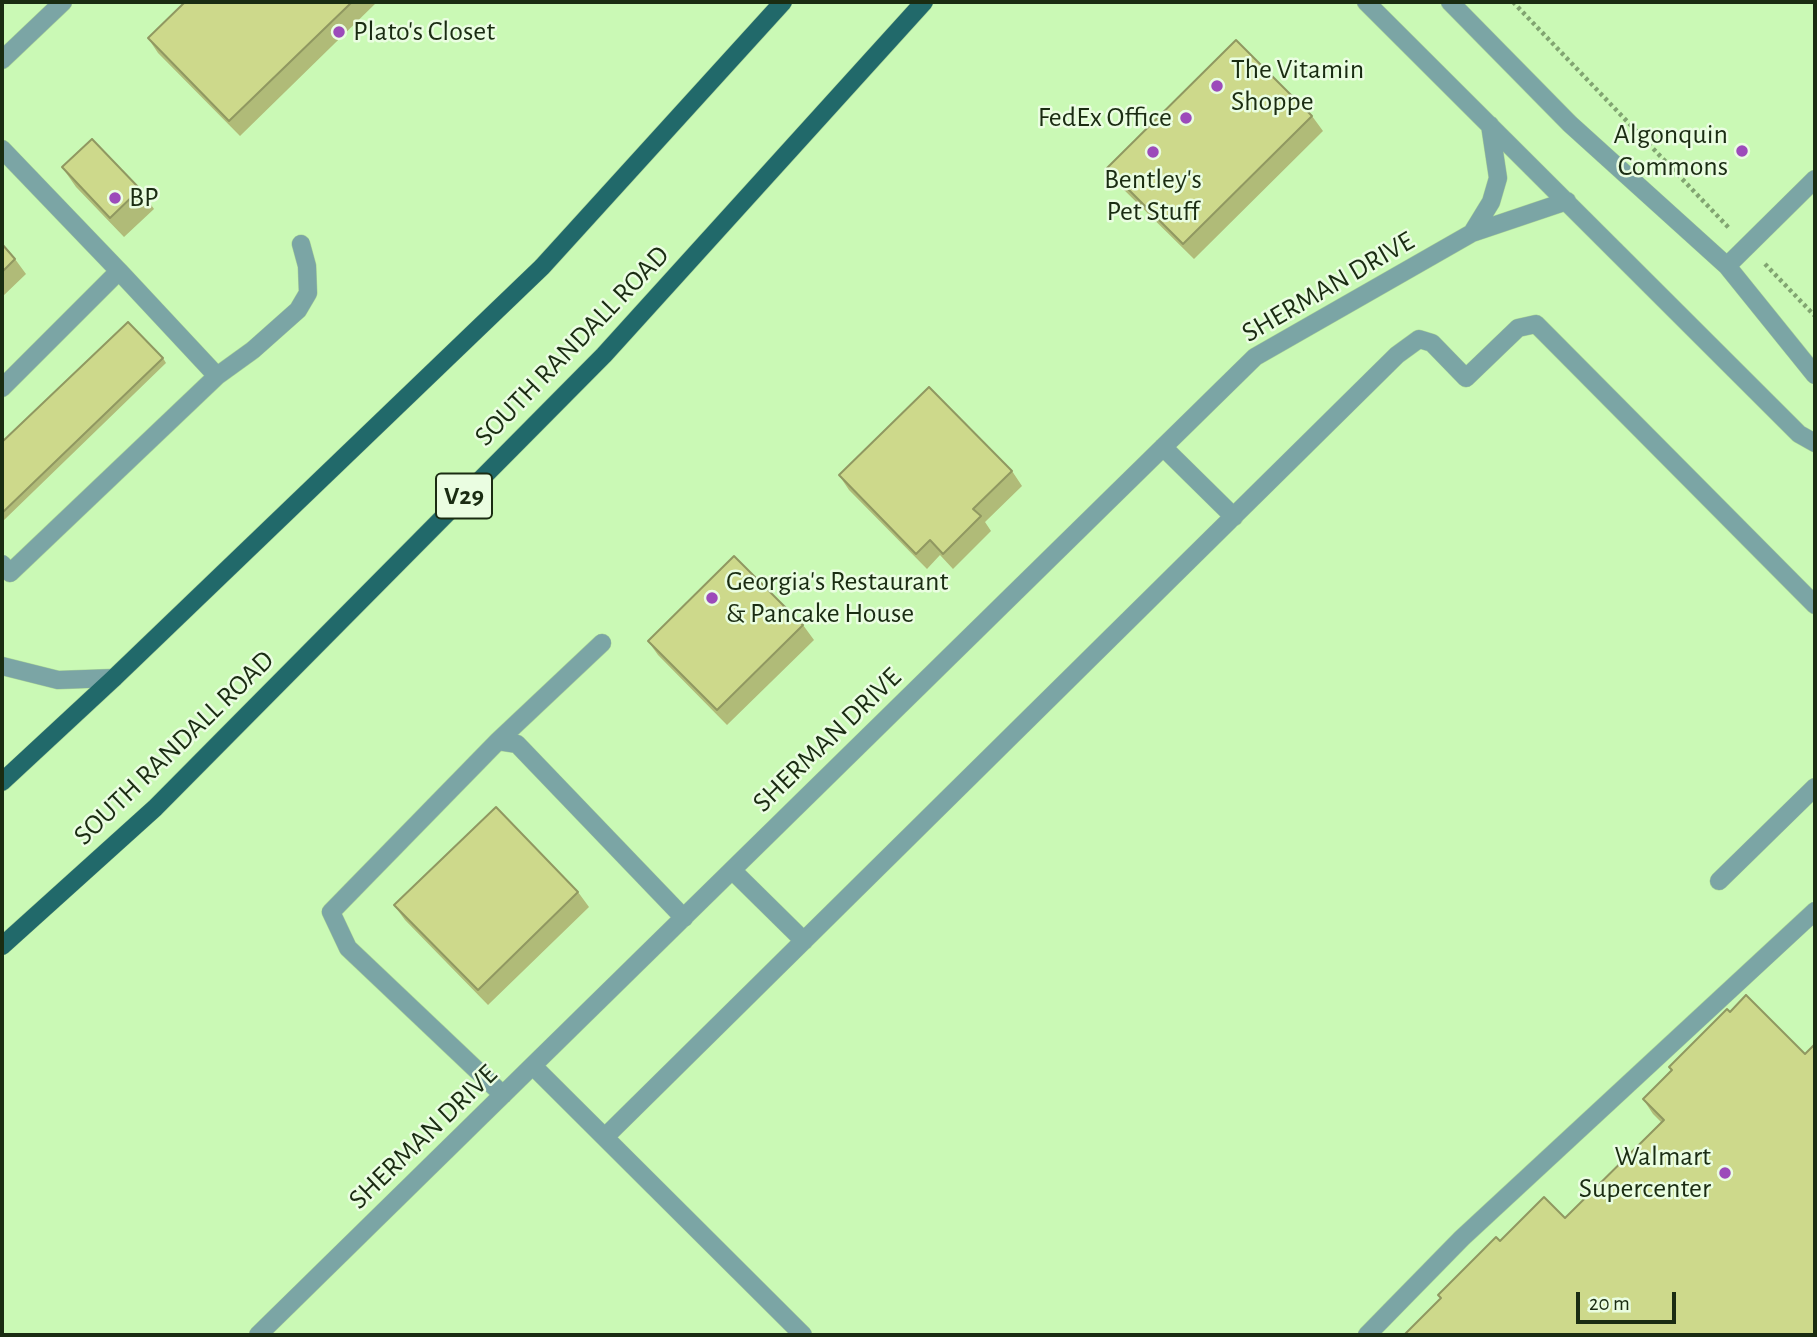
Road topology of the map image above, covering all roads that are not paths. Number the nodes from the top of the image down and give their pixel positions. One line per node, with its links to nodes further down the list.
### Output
1 (63, 2): 6 (street)
2 (783, 2): 25 (main road)
3 (924, 2): 34 (main road, SOUTH RANDALL ROAD / V29)
4 (1366, 2): 7 (street)
5 (1450, 2): 13 (street)
6 (2, 60)
7 (1490, 125): 10 (street); 11 (street, SHERMAN DRIVE)
8 (2, 149): 14 (street)
9 (1815, 179): 13 (street)
10 (1567, 201): 11 (street, SHERMAN DRIVE); 18 (street)
11 (1472, 233): 19 (street, SHERMAN DRIVE)
12 (301, 244): 16 (street)
13 (1727, 266): 15 (street)
14 (119, 271): 16 (street); 17 (street)
15 (1815, 374)
16 (217, 376): 21 (street)
17 (2, 388)
18 (1815, 443)
19 (1163, 447): 20 (street); 29 (street, SHERMAN DRIVE)
20 (1234, 517): 22 (street); 33 (street)
21 (2, 564)
22 (1815, 605)
23 (602, 643): 26 (street)
24 (2, 666): 25 (street)
25 (114, 678): 27 (main road)
26 (498, 741): 32 (street); 36 (street)
27 (2, 782)
28 (1815, 787): 30 (street)
29 (732, 870): 32 (street, SHERMAN DRIVE); 33 (street)
30 (1719, 881)
31 (1815, 911): 40 (street)
32 (684, 918): 35 (street, SHERMAN DRIVE)
33 (804, 941): 37 (street)
34 (2, 946)
35 (533, 1066): 36 (street, SHERMAN DRIVE); 37 (street)
36 (503, 1095): 38 (street, SHERMAN DRIVE)
37 (605, 1138): 39 (street)
38 (258, 1335)
39 (803, 1335)
40 (1367, 1335)

